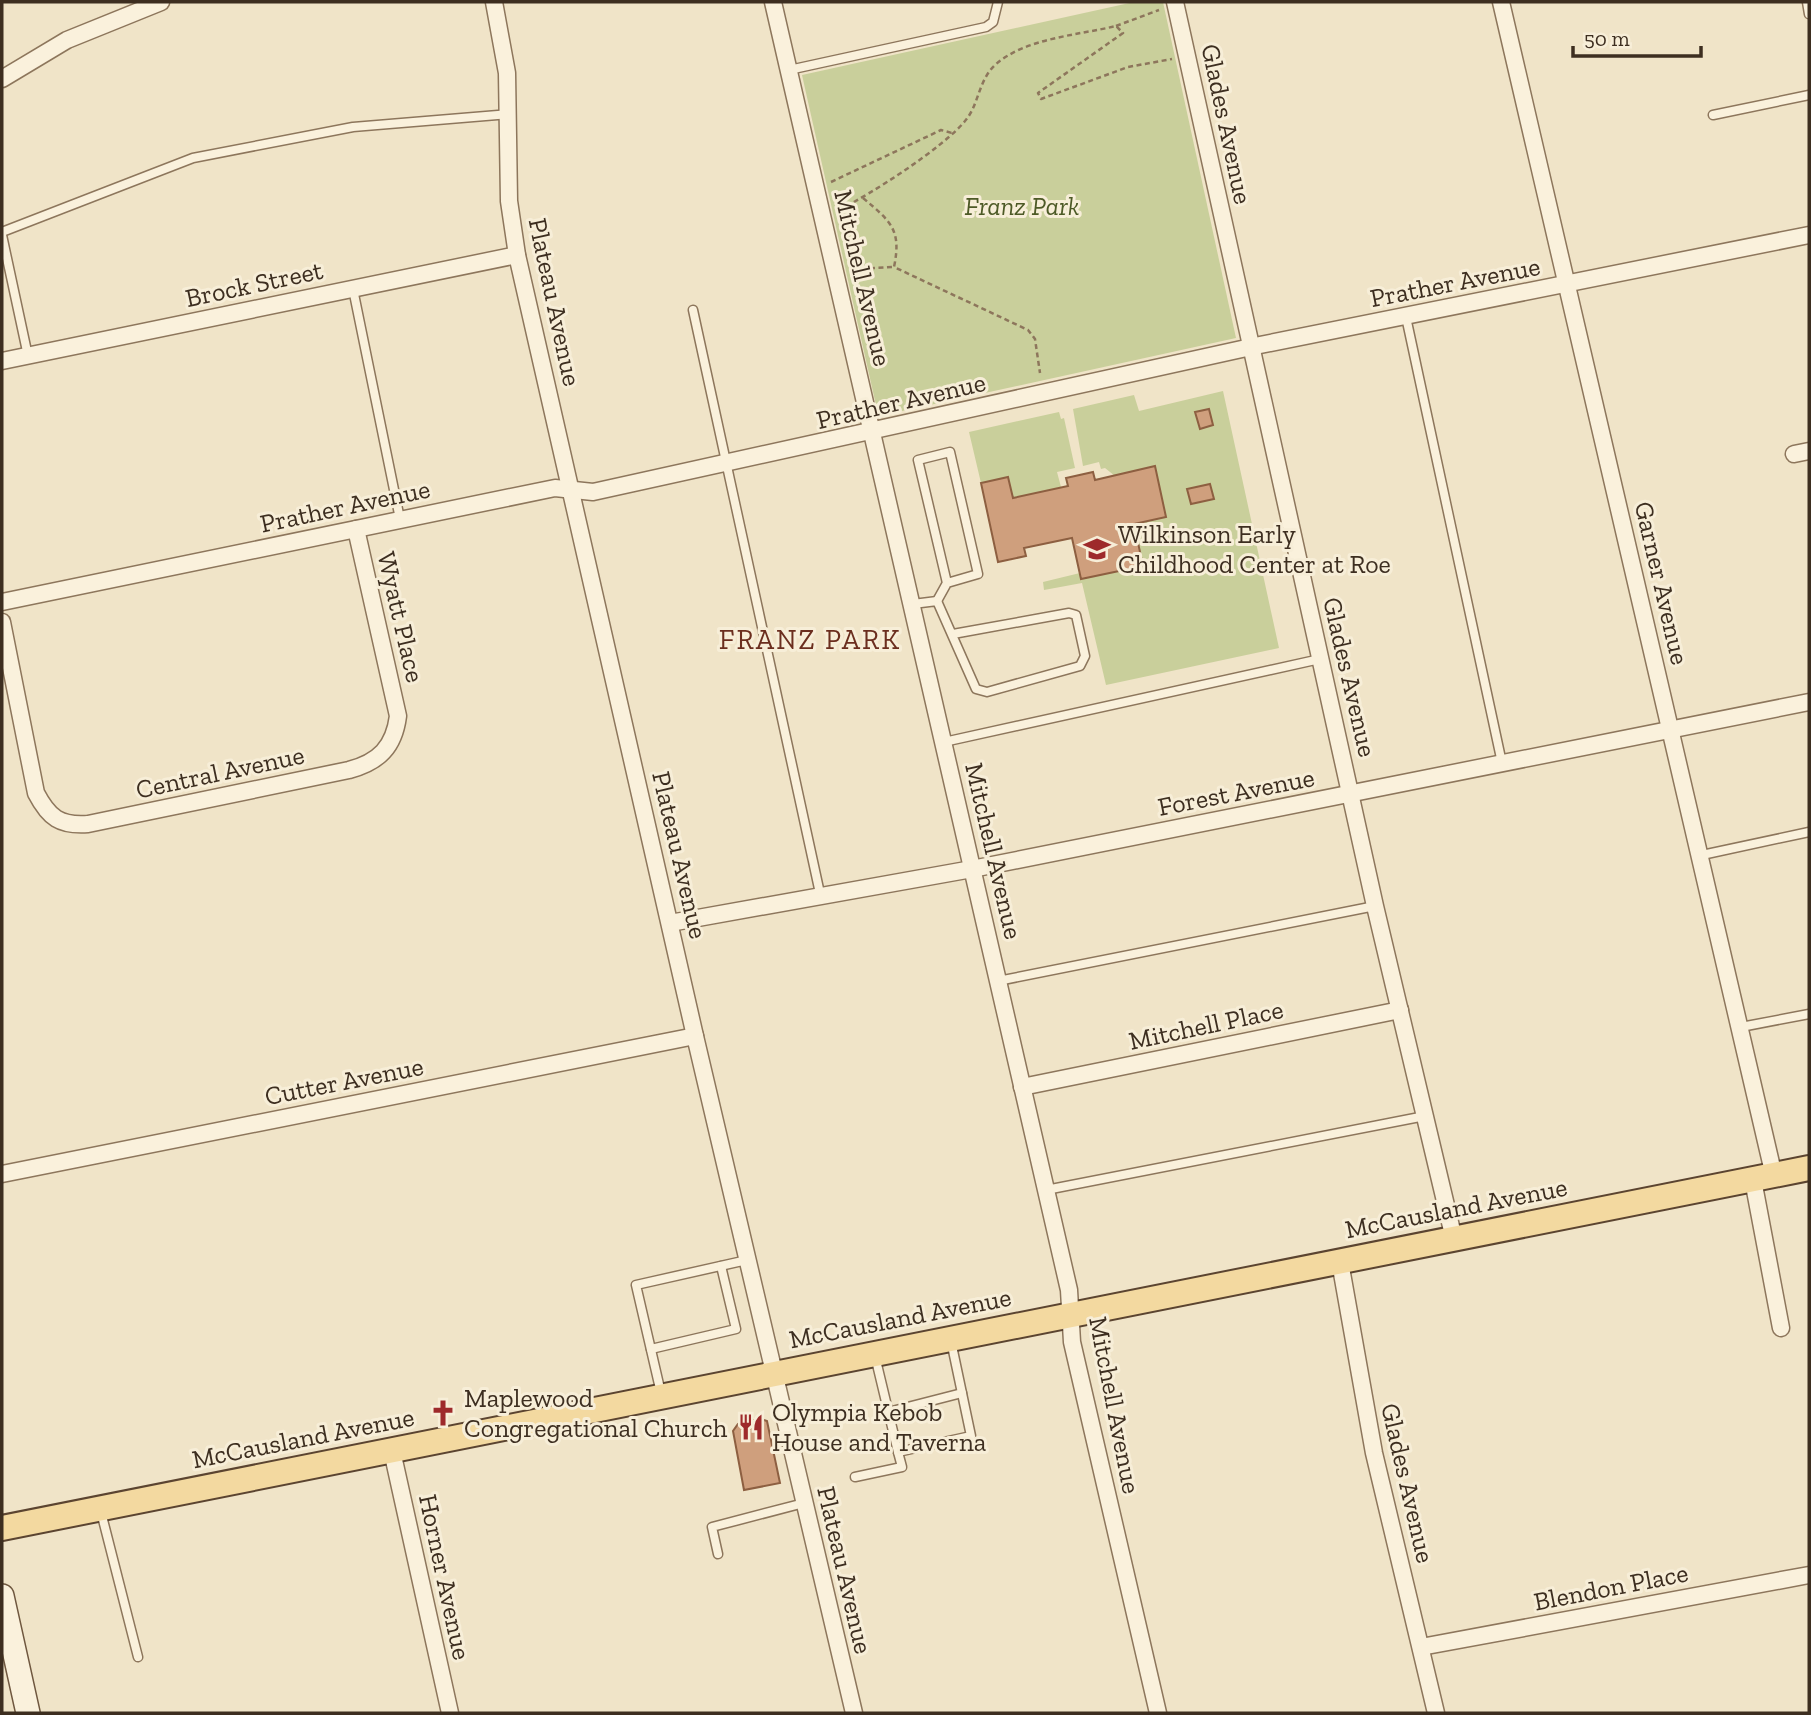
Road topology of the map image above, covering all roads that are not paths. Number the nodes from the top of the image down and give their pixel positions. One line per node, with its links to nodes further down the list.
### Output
1 (161, 2): 10 (street)
2 (494, 2): 12 (street, Plateau Avenue)
3 (773, 2): 9 (street, Mitchell Avenue)
4 (998, 2): 9 (lane)
5 (1501, 2): 17 (street, Garner Avenue)
6 (1807, 2): 8 (lane)
7 (1168, 6): 21 (street, Glades Avenue)
8 (1809, 14)
9 (789, 70): 24 (street, Mitchell Avenue)
10 (2, 79)
11 (1809, 95): 13 (lane)
12 (510, 114): 14 (lane); 16 (street, Plateau Avenue)
13 (1713, 115)
14 (2, 233): 22 (lane)
15 (1809, 235): 17 (street, Prather Avenue)
16 (517, 255): 18 (street, Brock Street); 26 (street, Plateau Avenue)
17 (1566, 285): 20 (street, Prather Avenue); 38 (street, Garner Avenue)
18 (353, 289): 22 (street, Brock Street); 27 (lane)
19 (693, 310): 25 (lane)
20 (1406, 317): 21 (street, Prather Avenue); 40 (lane)
21 (1251, 347): 24 (street, Prather Avenue); 35 (street, Glades Avenue)
22 (28, 356): 23 (street, Brock Street)
23 (2, 361)
24 (874, 432): 25 (street, Prather Avenue); 32 (street, Mitchell Avenue)
25 (724, 465): 26 (street, Prather Avenue); 45 (lane)
26 (572, 490): 27 (street, Prather Avenue); 47 (street, Plateau Avenue)
27 (400, 519): 28 (street, Prather Avenue)
28 (356, 529): 31 (street, Prather Avenue); 37 (street, Wyatt Place)
29 (947, 583): 29 (lane); 30 (lane)
30 (937, 601): 32 (lane); 34 (lane)
31 (2, 602)
32 (913, 604): 39 (street, Mitchell Avenue)
33 (2, 622): 37 (street, Central Avenue)
34 (953, 634): 34 (lane)
35 (1321, 659): 39 (lane); 41 (street, Glades Avenue)
36 (1809, 702): 38 (street, Forest Avenue)
37 (398, 716)
38 (1672, 729): 40 (street, Forest Avenue); 43 (street, Garner Avenue)
39 (944, 742): 44 (street, Mitchell Avenue)
40 (1502, 764): 41 (street, Forest Avenue)
41 (1351, 794): 44 (street, Forest Avenue); 46 (street, Glades Avenue)
42 (1809, 832): 43 (lane)
43 (1702, 855): 51 (street, Garner Avenue)
44 (974, 869): 45 (street, Forest Avenue); 48 (street, Mitchell Avenue)
45 (821, 898): 47 (street, Forest Avenue)
46 (1375, 906): 48 (lane); 49 (street, Glades Avenue)
47 (670, 923): 52 (street, Plateau Avenue)
48 (998, 981): 53 (street, Mitchell Avenue)
49 (1400, 1010): 53 (street, Mitchell Place); 54 (street, Glades Avenue)
50 (1809, 1014): 51 (lane)
51 (1741, 1027): 57 (street, Garner Avenue)
52 (695, 1036): 56 (street, Cutter Avenue); 60 (street, Plateau Avenue)
53 (1022, 1087): 58 (street, Mitchell Avenue)
54 (1425, 1116): 58 (lane); 59 (street, Glades Avenue)
55 (1809, 1168): 57 (main road, McCausland Avenue)
56 (2, 1174)
57 (1764, 1178): 59 (main road, McCausland Avenue); 64 (street, Garner Avenue)
58 (1045, 1190): 63 (street, Mitchell Avenue)
59 (1454, 1239): 61 (main road, McCausland Avenue)
60 (747, 1259): 62 (lane); 68 (street, Plateau Avenue)
61 (1340, 1262): 63 (main road, McCausland Avenue); 81 (street, Glades Avenue)
62 (721, 1266): 66 (lane); 66 (lane)
63 (1071, 1315): 65 (main road, McCausland Avenue); 86 (street, Mitchell Avenue)
64 (1781, 1328)
65 (950, 1339): 67 (main road, McCausland Avenue); 69 (lane)
66 (651, 1349): 70 (lane)
67 (875, 1353): 68 (main road, McCausland Avenue); 71 (lane)
68 (773, 1373): 70 (main road, McCausland Avenue); 75 (street, Plateau Avenue)
69 (962, 1393): 71 (lane); 73 (lane)
70 (662, 1396): 72 (main road, McCausland Avenue)
71 (888, 1412): 73 (lane)
72 (392, 1451): 76 (main road, McCausland Avenue); 84 (street, Horner Avenue)
73 (898, 1452): 74 (lane)
74 (855, 1477)
75 (804, 1503): 78 (lane); 85 (street, Plateau Avenue)
76 (100, 1509): 77 (main road, McCausland Avenue); 82 (lane)
77 (2, 1528)
78 (718, 1554)
79 (1809, 1575): 81 (street, Blendon Place)
80 (2, 1596): 83 (street)
81 (1421, 1647): 87 (street, Glades Avenue)
82 (138, 1657)
83 (29, 1713)
84 (450, 1713)
85 (854, 1713)
86 (1158, 1713)
87 (1436, 1713)

